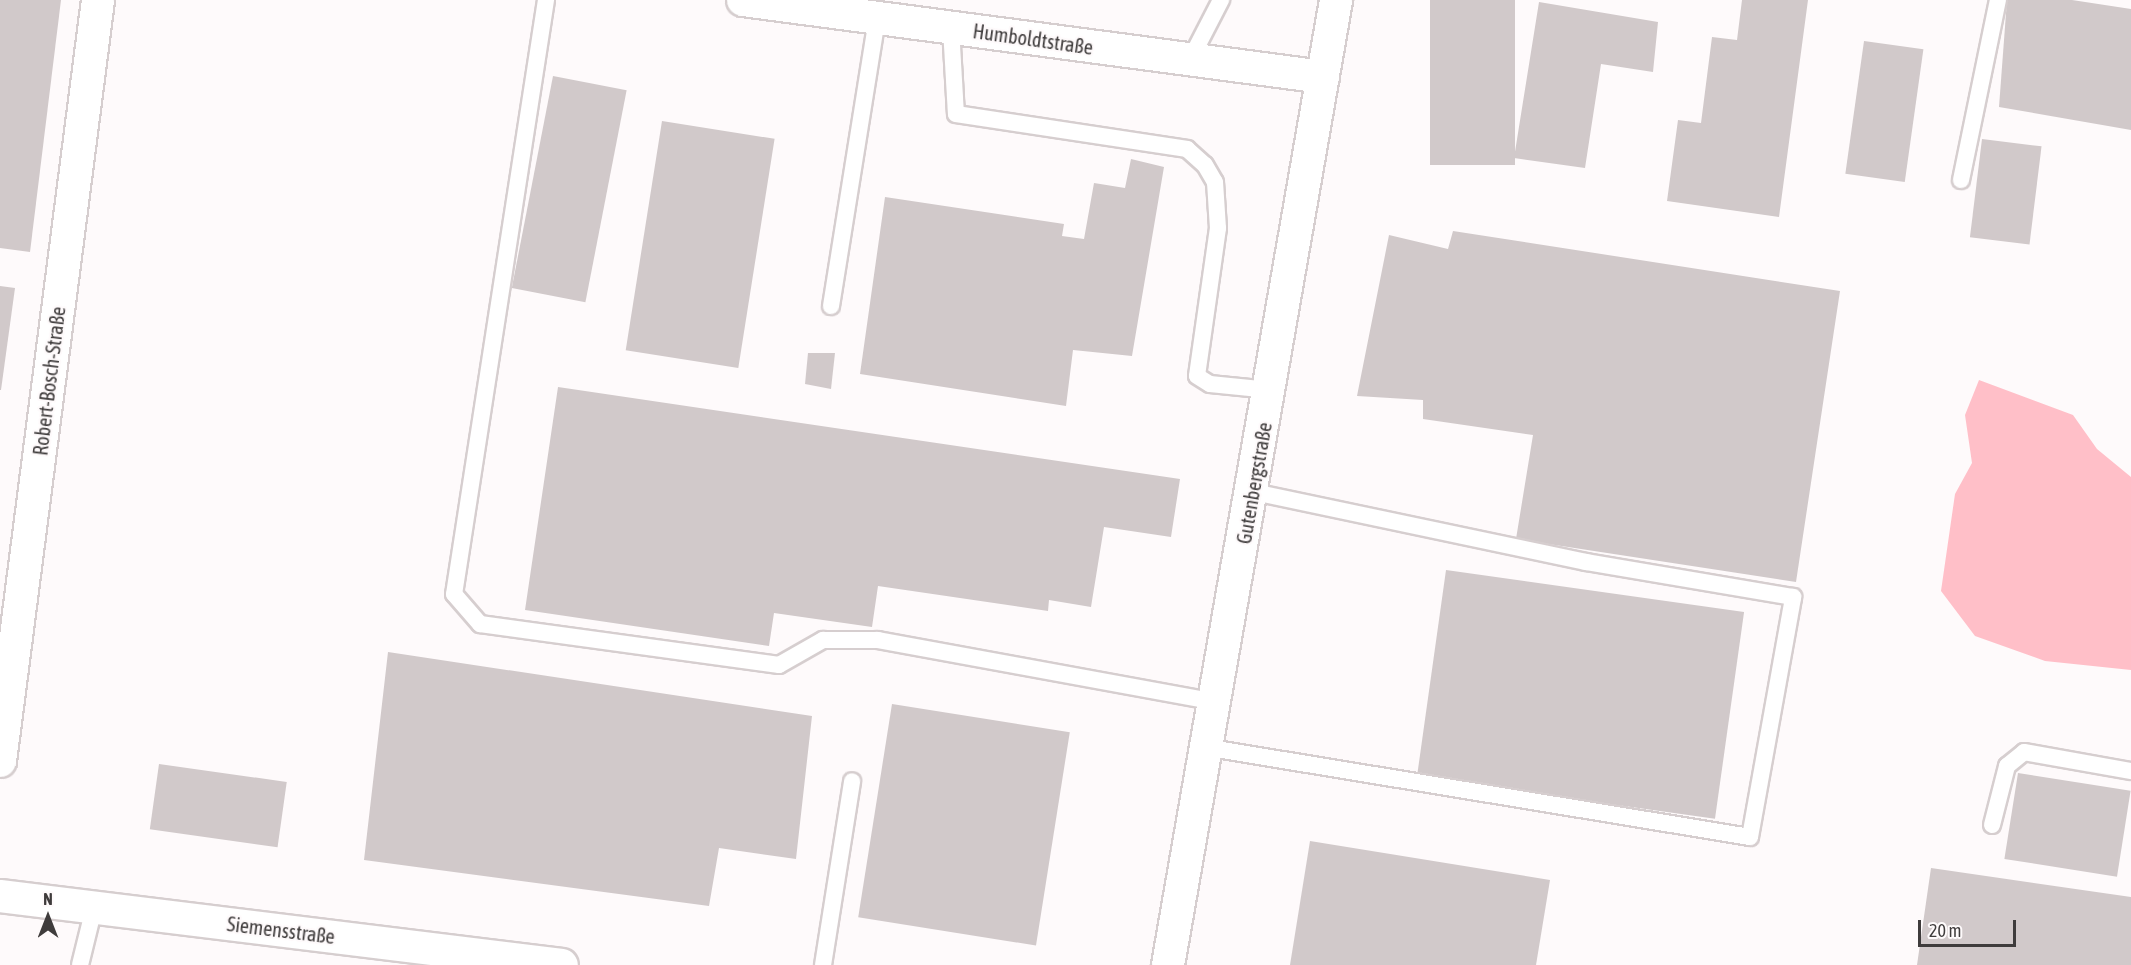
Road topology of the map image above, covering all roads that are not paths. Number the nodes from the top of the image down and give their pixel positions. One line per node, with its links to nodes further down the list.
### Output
1 (98, 0): 17 (street, Robert-Bosch-Straße)
2 (546, 0): 15 (lane)
3 (742, 0): 7 (street, Humboldtstraße)
4 (1221, 0): 9 (lane)
5 (1336, 0): 10 (street, Gutenbergstraße)
6 (1998, 0): 11 (lane)
7 (877, 18): 8 (street, Humboldtstraße); 12 (lane)
8 (951, 28): 9 (street, Humboldtstraße); 13 (lane)
9 (1190, 60): 10 (street, Humboldtstraße)
10 (1323, 77): 13 (street, Gutenbergstraße)
11 (1961, 180)
12 (831, 306)
13 (1270, 390): 14 (street, Gutenbergstraße)
14 (1253, 492): 15 (street, Gutenbergstraße); 16 (lane)
15 (1217, 702): 16 (street, Gutenbergstraße)
16 (1210, 748): 26 (street, Gutenbergstraße)
17 (0, 761)
18 (2131, 771): 20 (lane)
19 (852, 782): 25 (lane)
20 (1992, 825)
21 (0, 896): 22 (street, Siemensstraße)
22 (94, 908): 23 (lane); 24 (street, Siemensstraße)
23 (80, 965)
24 (562, 965)
25 (823, 965)
26 (1168, 965)

